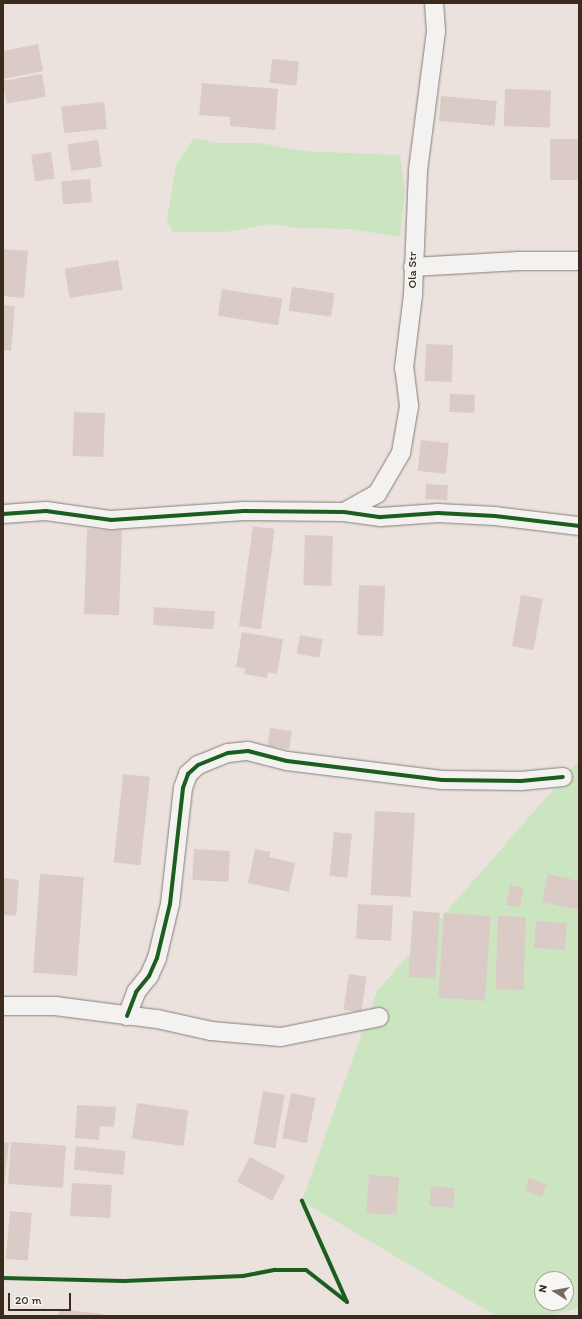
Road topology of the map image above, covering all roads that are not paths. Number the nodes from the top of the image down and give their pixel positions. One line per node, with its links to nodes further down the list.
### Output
1 (434, 3): 3 (street, Ola Str)
2 (579, 262): 3 (street)
3 (413, 267): 4 (street, Ola Str)
4 (344, 512): 5 (street); 6 (street)
5 (3, 514)
6 (579, 526)
7 (563, 777): 9 (street)
8 (3, 1006): 9 (street)
9 (127, 1016): 10 (street)
10 (379, 1017)

